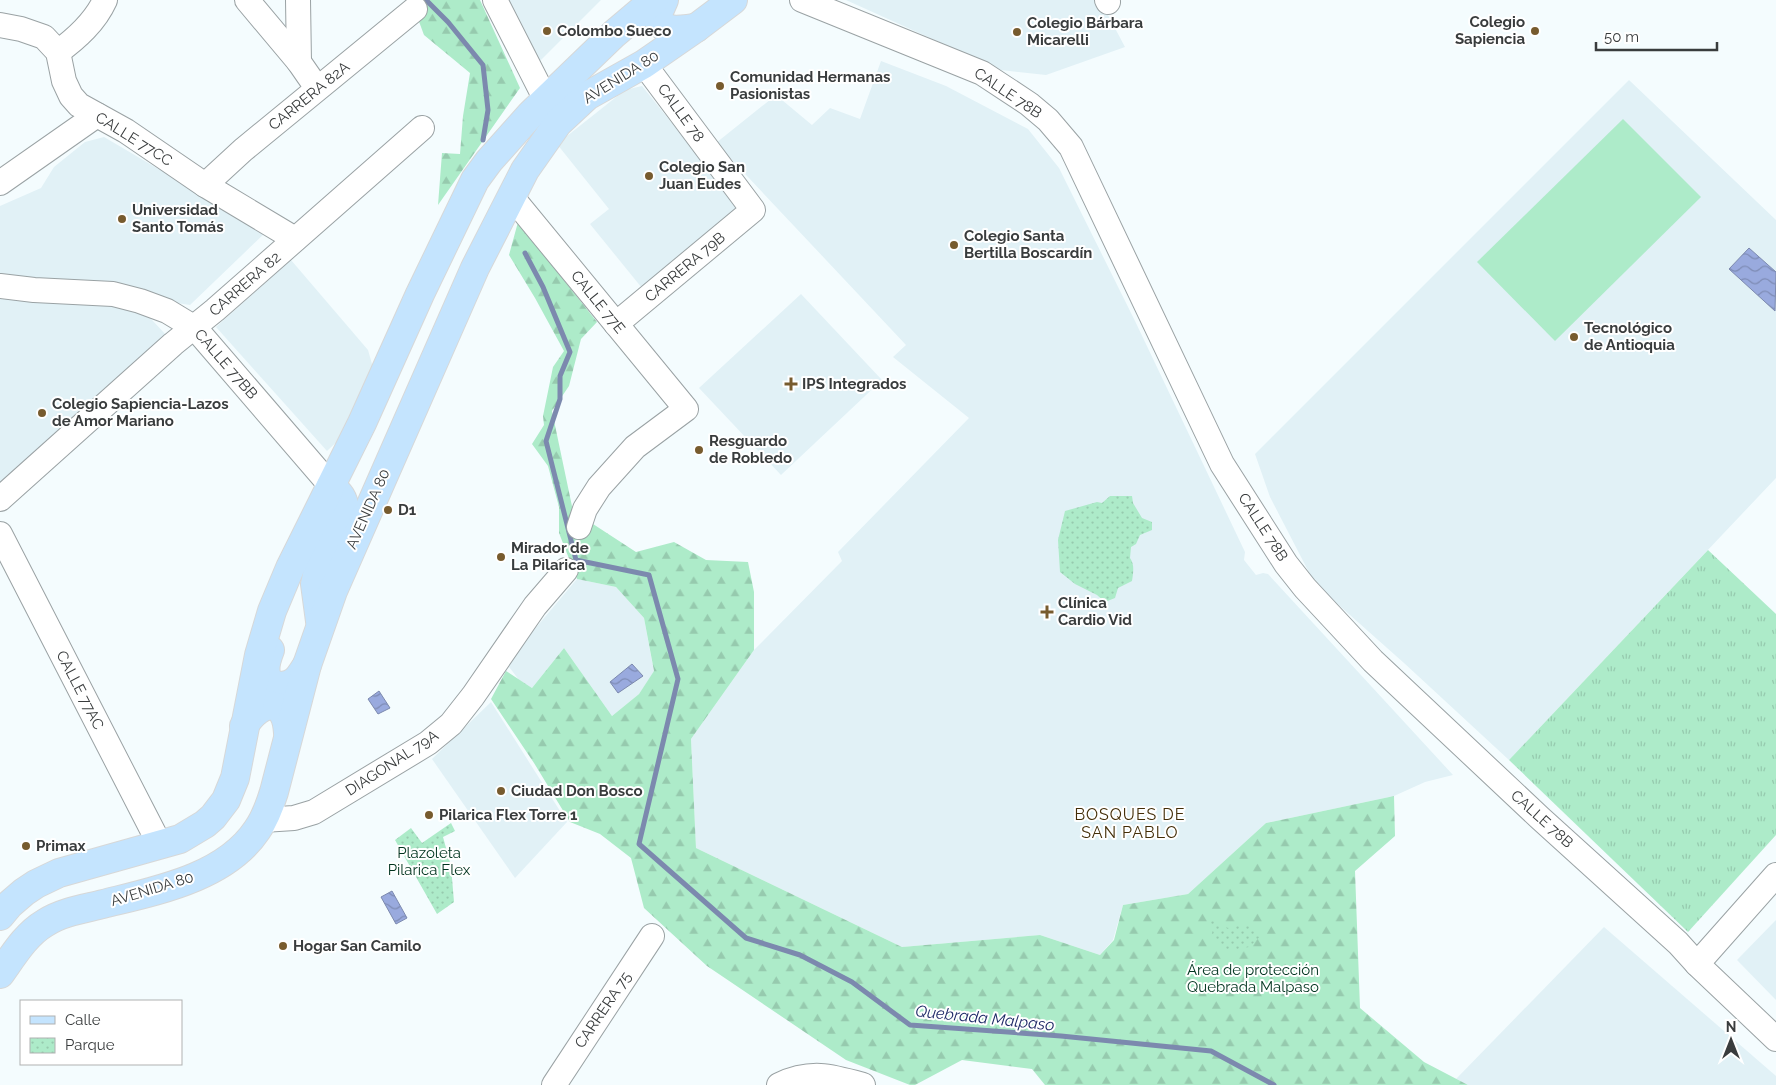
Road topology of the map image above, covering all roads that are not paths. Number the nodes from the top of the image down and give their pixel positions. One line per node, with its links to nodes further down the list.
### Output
1 (105, 0): 12 (street)
2 (247, 0): 13 (street)
3 (298, 0): 13 (street)
4 (495, 0): 16 (street)
5 (654, 0): 16 (main road, AVENIDA 80)
6 (664, 0): 11 (main road)
7 (733, 0): 11 (main road, AVENIDA 80)
8 (808, 1): 42 (street, CALLE 78B)
9 (415, 9): 15 (street, CARRERA 82A)
10 (0, 25): 12 (street)
11 (696, 28): 14 (main road, AVENIDA 80)
12 (58, 52): 17 (street, CALLE 77CC)
13 (299, 62): 15 (street)
14 (644, 64): 21 (main road, AVENIDA 80); 22 (street, CALLE 78)
15 (318, 88): 20 (street, CARRERA 82A)
16 (546, 100): 27 (main road, AVENIDA 80)
17 (97, 115): 19 (street); 20 (street, CALLE 77CC)
18 (422, 128): 23 (street, CARRERA 82)
19 (1, 181)
20 (205, 185): 23 (street, CALLE 77CC)
21 (511, 196): 25 (street, CALLE 77E); 33 (main road, AVENIDA 80)
22 (753, 210): 25 (street, CARRERA 79B)
23 (295, 239): 26 (street, CARRERA 82)
24 (0, 286): 26 (street, CALLE 77BB)
25 (616, 324): 29 (street, CALLE 77E)
26 (195, 328): 27 (street, CALLE 77BB); 28 (street, CARRERA 82)
27 (331, 486): 32 (main road, AVENIDA 80); 33 (main road)
28 (0, 499)
29 (579, 527)
30 (0, 534): 38 (street, CALLE 77AC)
31 (566, 570): 37 (street, DIAGONAL 79A)
32 (272, 611): 34 (main road); 35 (main road, AVENIDA 80)
33 (321, 622): 34 (main road, AVENIDA 80)
34 (307, 665): 36 (main road, AVENIDA 80)
35 (244, 726): 36 (main road); 38 (main road, AVENIDA 80)
36 (288, 733): 37 (main road, AVENIDA 80)
37 (263, 820): 43 (main road, AVENIDA 80)
38 (160, 845): 40 (main road, AVENIDA 80)
39 (1776, 875): 42 (street)
40 (0, 916)
41 (652, 936): 45 (street, CARRERA 75)
42 (1698, 964): 44 (street, CALLE 78B)
43 (0, 974)
44 (1776, 1040)
45 (554, 1085)
46 (780, 1085): 47 (street)
47 (863, 1085)

